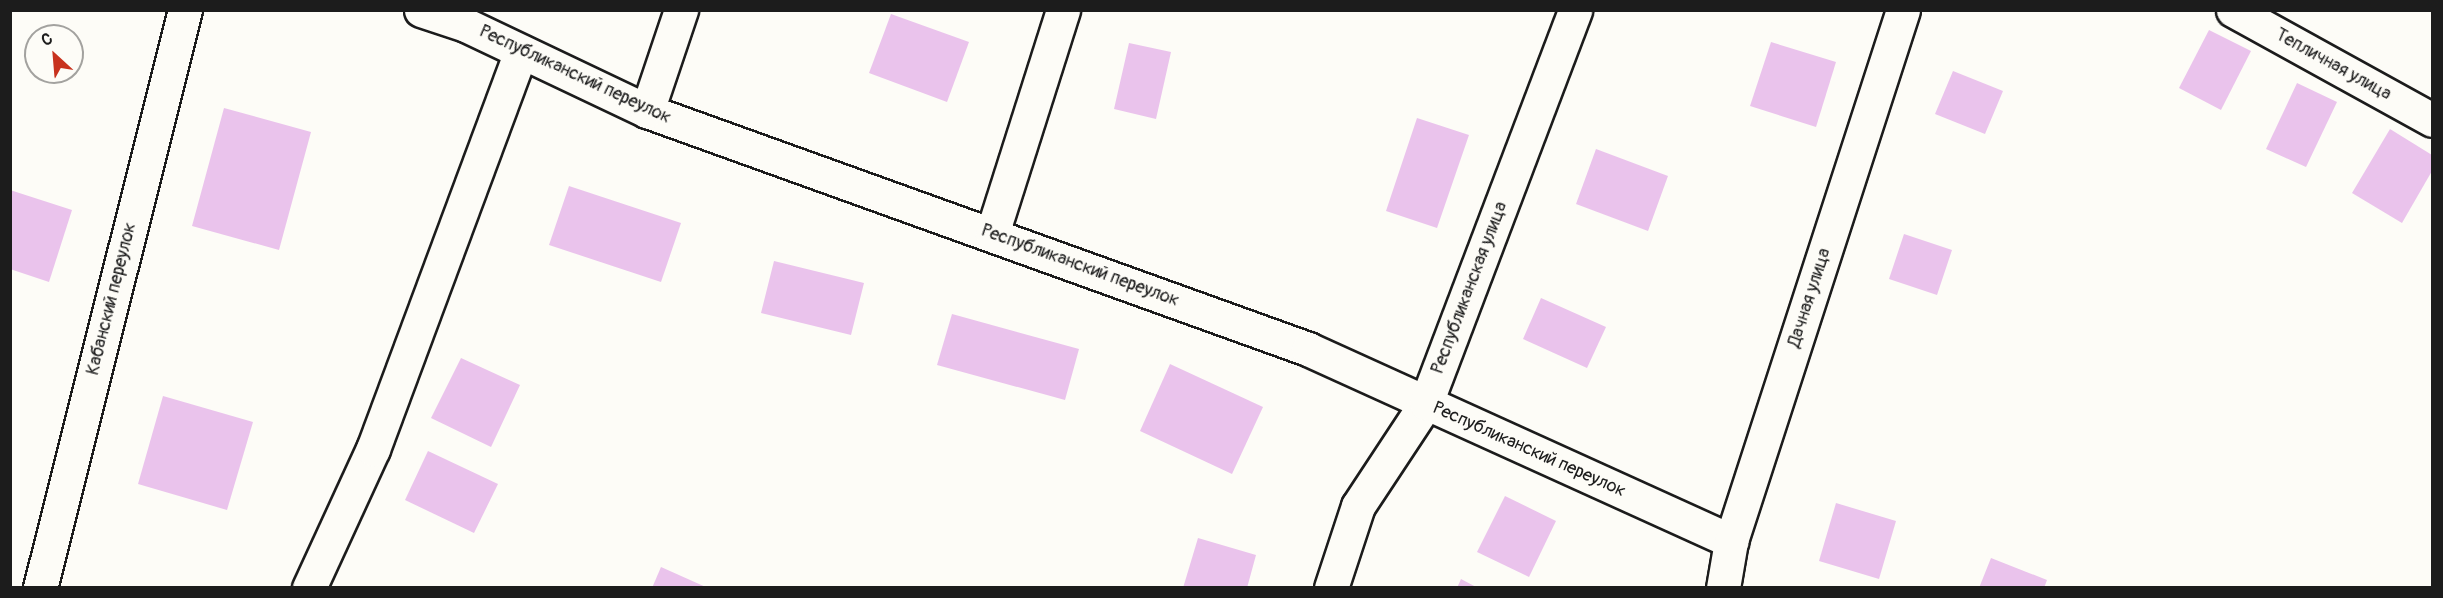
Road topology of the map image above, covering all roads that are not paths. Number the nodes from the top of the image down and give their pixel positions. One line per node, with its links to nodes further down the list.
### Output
1 (184, 10): 14 (street, Кабанский переулок)
2 (421, 10): 8 (street, Республиканский переулок)
3 (681, 10): 9 (street)
4 (1063, 10): 11 (street)
5 (1575, 10): 12 (street, Республиканская улица)
6 (1904, 10): 13 (street, Дачная улица)
7 (2233, 10): 10 (street, Тепличная улица)
8 (521, 52): 9 (street, Республиканский переулок); 15 (street)
9 (647, 111): 11 (street, Республиканский переулок)
10 (2433, 120)
11 (992, 234): 12 (street, Республиканский переулок)
12 (1426, 403): 13 (street, Республиканский переулок); 16 (street, Республиканская улица)
13 (1731, 541): 17 (street, Дачная улица)
14 (40, 588)
15 (309, 588)
16 (1331, 588)
17 (1723, 588)

